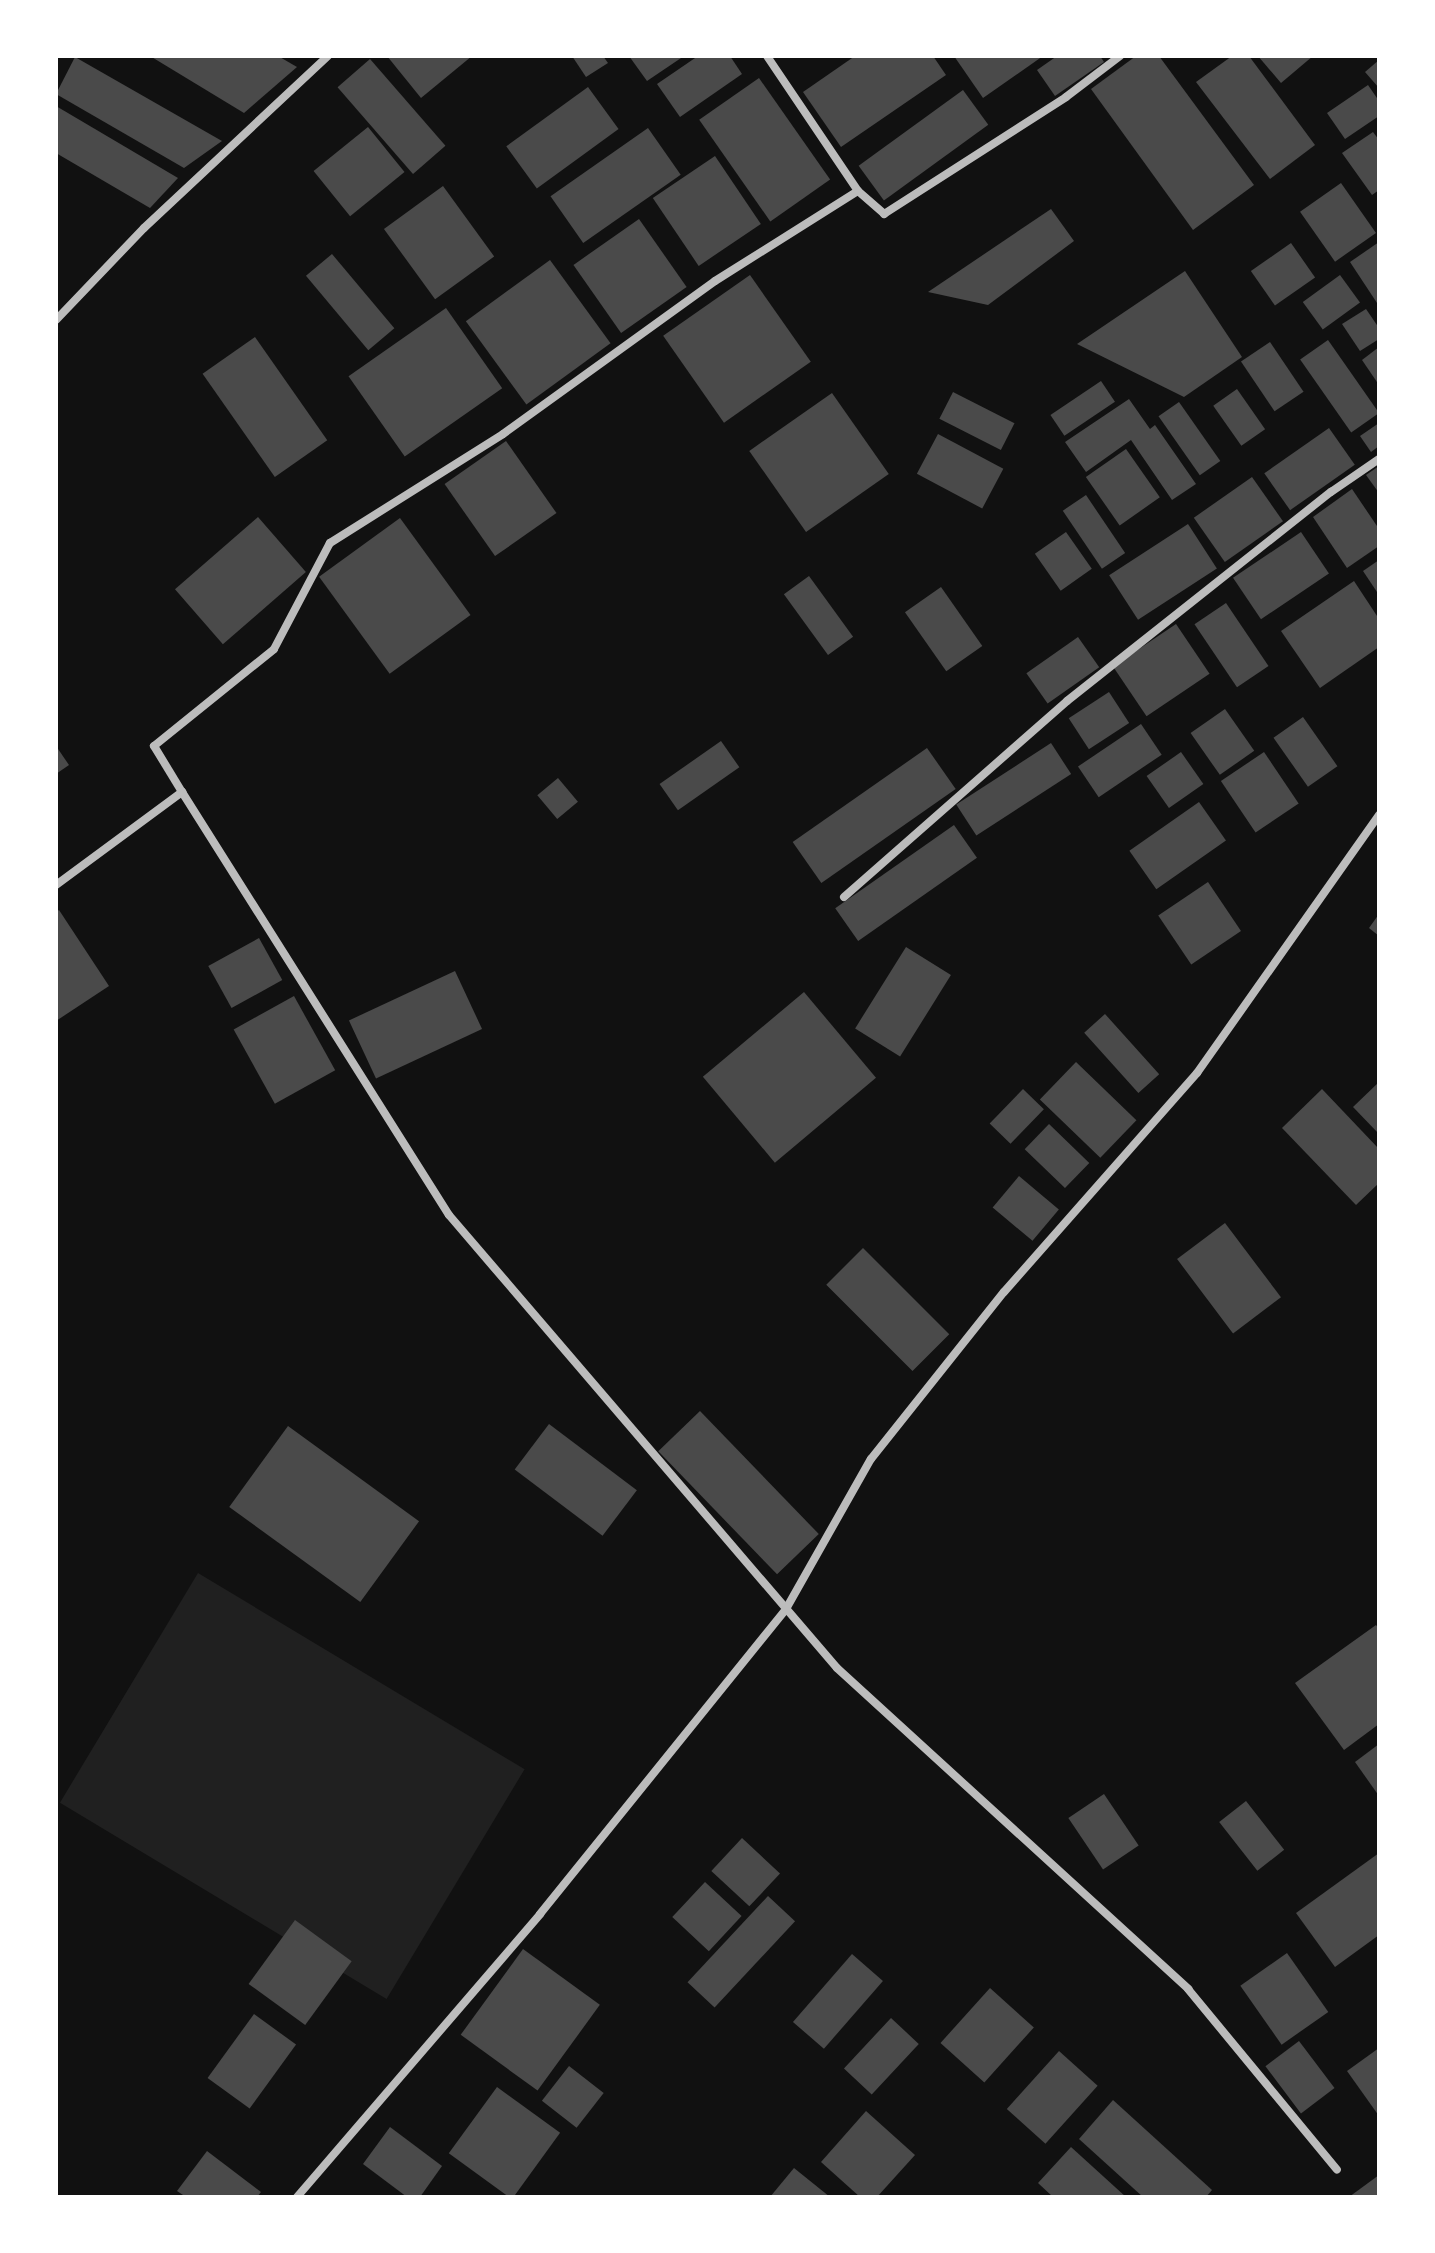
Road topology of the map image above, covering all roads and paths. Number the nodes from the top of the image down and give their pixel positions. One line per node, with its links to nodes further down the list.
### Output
1 (328, 56): 5 (street)
2 (767, 56): 4 (street)
3 (1120, 56): 4 (street)
4 (858, 191): 7 (street)
5 (56, 320)
6 (1379, 459): 10 (street)
7 (182, 792): 9 (street); 11 (street)
8 (1379, 815): 11 (street)
9 (56, 885)
10 (844, 897)
11 (786, 1609): 12 (street); 13 (street)
12 (1337, 2170)
13 (297, 2197)

